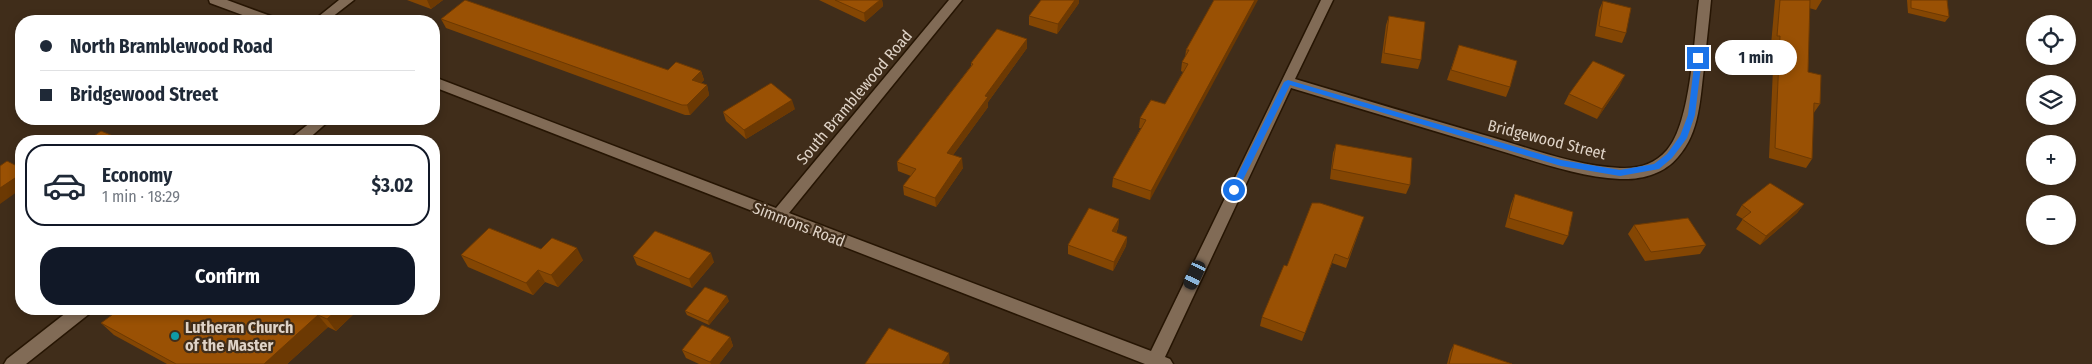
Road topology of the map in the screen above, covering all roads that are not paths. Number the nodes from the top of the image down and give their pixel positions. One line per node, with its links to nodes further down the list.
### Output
1 (348, 0): 7 (street)
2 (956, 0): 12 (street, South Bramblewood Road)
3 (1327, 0): 8 (street)
4 (1706, 0): 8 (street, Bridgewood Street)
5 (224, 1): 6 (street)
6 (257, 15)
7 (327, 15)
8 (1288, 82): 15 (street)
9 (440, 84): 12 (street, Simmons Road)
10 (317, 125): 11 (street)
11 (304, 135)
12 (778, 216): 15 (street, Simmons Road)
13 (76, 315): 14 (street)
14 (23, 362)
15 (1160, 362)

